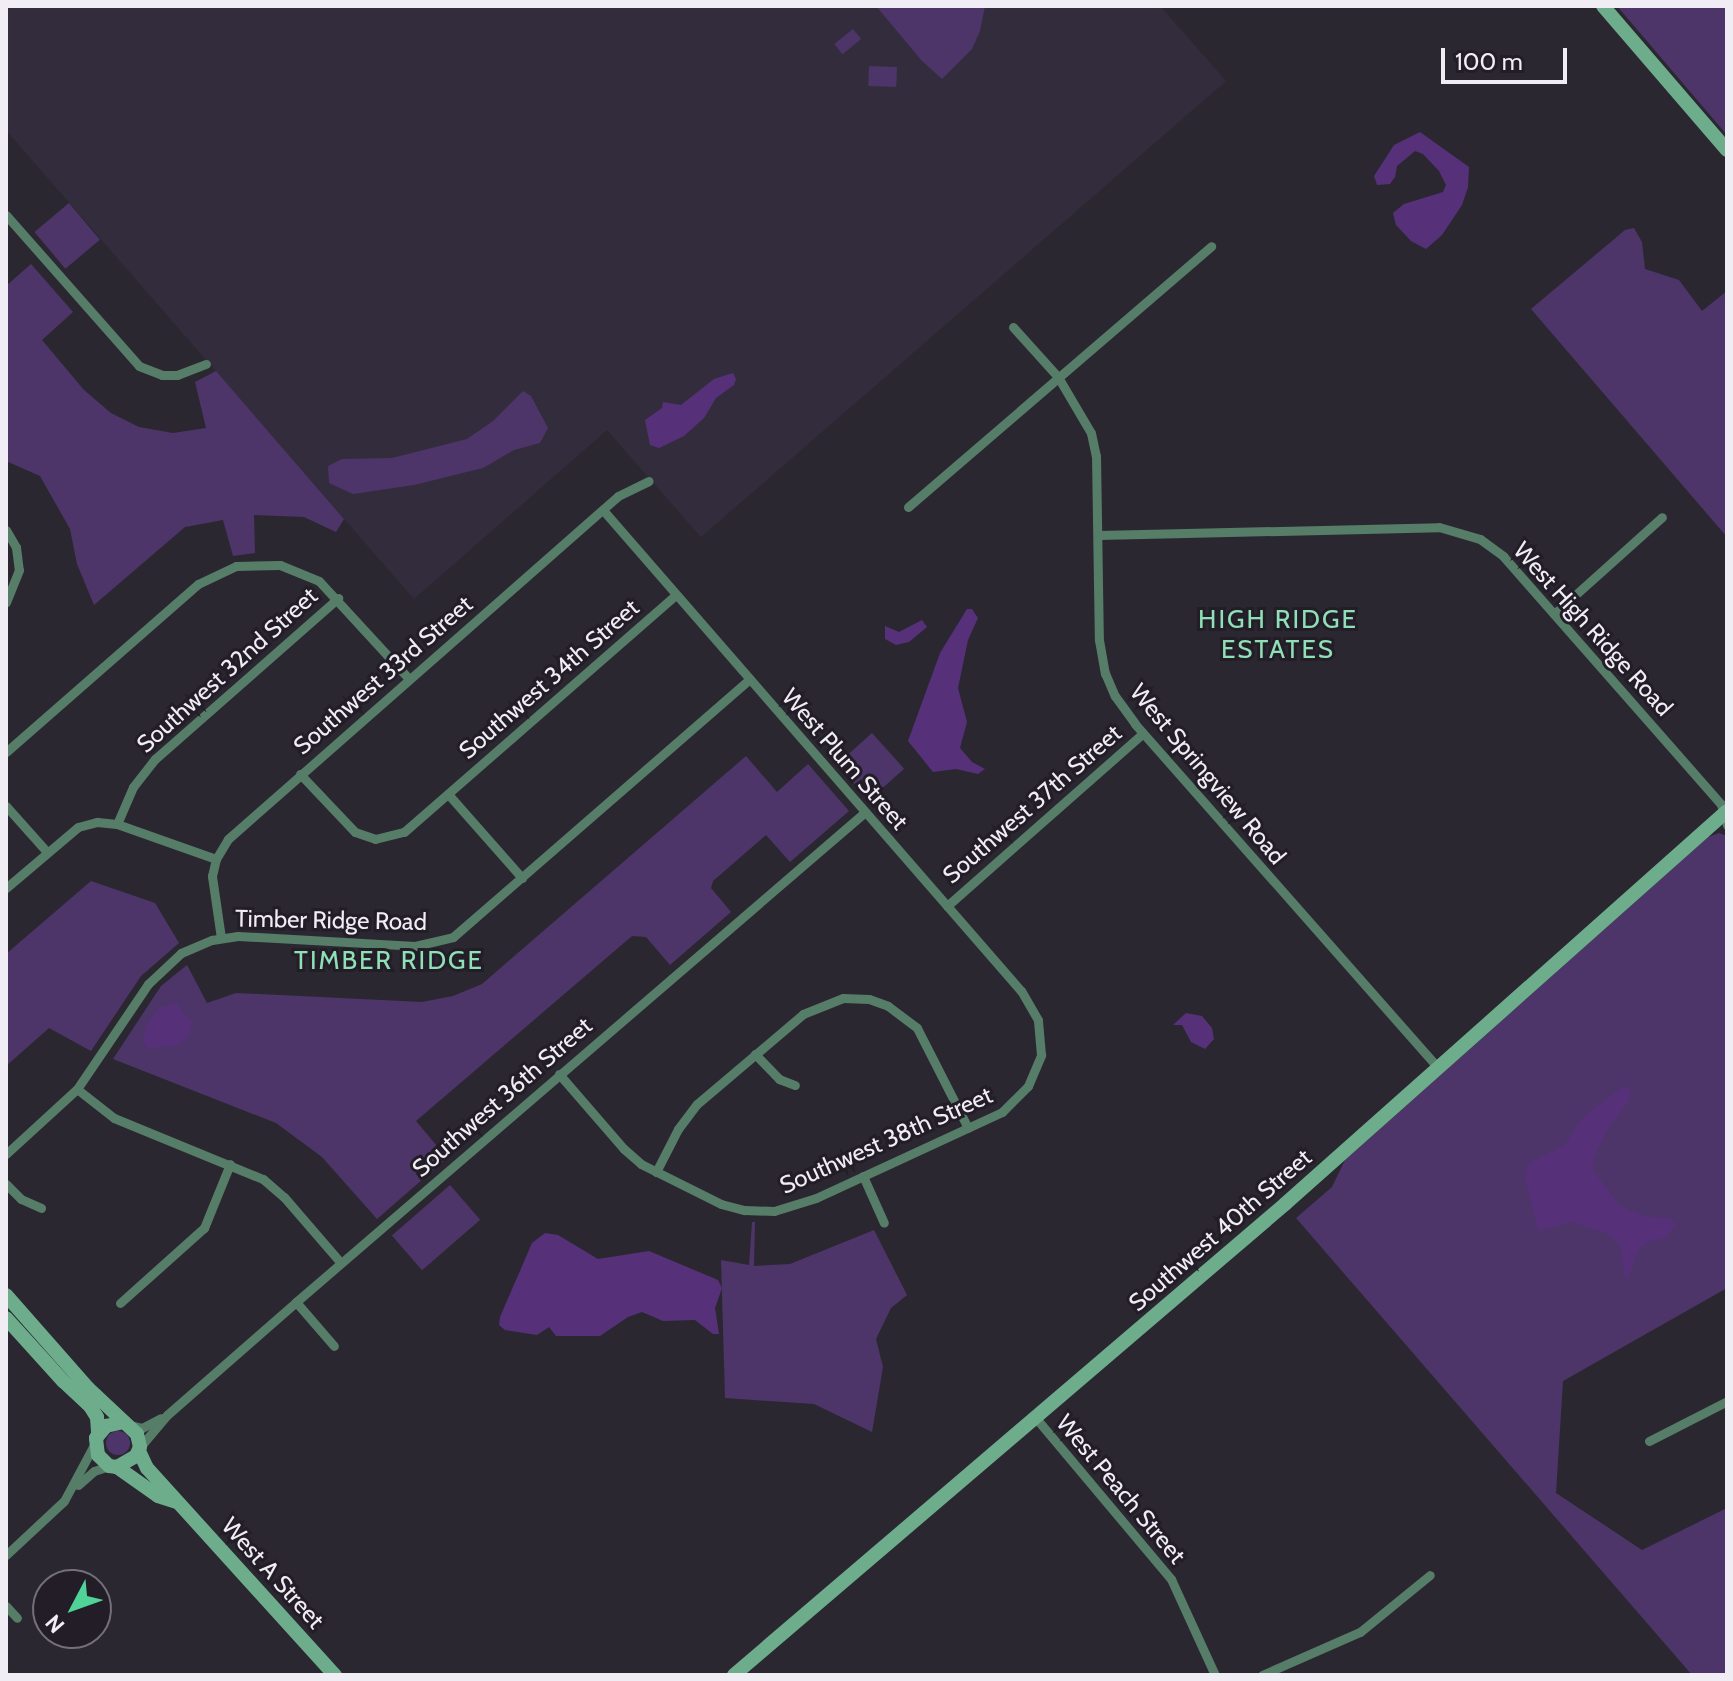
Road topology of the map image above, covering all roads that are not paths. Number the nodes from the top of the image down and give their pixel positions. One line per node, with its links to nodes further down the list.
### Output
1 (1603, 6): 2 (main road)
2 (1727, 150)
3 (6, 215): 6 (street)
4 (1211, 246): 7 (street)
5 (1013, 327): 7 (street, West Springview Road)
6 (206, 364)
7 (1058, 377): 9 (street); 13 (street, West Springview Road)
8 (649, 481): 10 (street, Southwest 33rd Street)
9 (908, 507)
10 (603, 510): 14 (street, West Plum Street); 18 (street, Southwest 33rd Street)
11 (1662, 517): 17 (street)
12 (6, 530): 16 (street)
13 (1099, 535): 17 (street, West High Ridge Road); 20 (street, West Springview Road)
14 (676, 595): 19 (street, West Plum Street); 23 (street, Southwest 34th Street)
15 (338, 598): 18 (street); 21 (street); 27 (street, Southwest 32nd Street)
16 (6, 603)
17 (1554, 614): 26 (street, West High Ridge Road)
18 (409, 679): 22 (street, Southwest 33rd Street)
19 (750, 679): 25 (street, West Plum Street); 30 (street, Timber Ridge Road)
20 (1143, 733): 32 (street, Southwest 37th Street); 36 (street, West Springview Road)
21 (6, 752)
22 (300, 774): 23 (street, Southwest 34th Street); 29 (street, Southwest 33rd Street)
23 (448, 794): 30 (street)
24 (6, 806): 28 (street)
25 (865, 812): 32 (street, West Plum Street); 37 (street, Southwest 36th Street)
26 (1726, 817): 36 (main road, Southwest 40th Street)
27 (117, 824): 28 (street); 29 (street)
28 (47, 852): 31 (street)
29 (216, 859): 33 (street)
30 (522, 878): 33 (street, Timber Ridge Road)
31 (6, 888)
32 (947, 906): 34 (street, West Plum Street)
33 (221, 938): 39 (street, Timber Ridge Road)
34 (1041, 1043): 40 (street, Southwest 38th Street)
35 (755, 1054): 38 (street); 40 (street); 43 (street)
36 (1439, 1069): 56 (main road, Southwest 40th Street)
37 (559, 1074): 43 (street); 48 (street, Southwest 36th Street)
38 (795, 1085)
39 (77, 1089): 41 (street, Timber Ridge Road); 42 (street)
40 (968, 1128): 44 (street, Southwest 38th Street)
41 (6, 1154)
42 (230, 1164): 48 (street); 51 (street)
43 (656, 1172): 44 (street, Southwest 38th Street)
44 (863, 1176): 47 (street)
45 (6, 1184): 46 (street)
46 (41, 1208)
47 (884, 1223)
48 (341, 1263): 50 (street, Southwest 36th Street)
49 (6, 1295): 57 (main road)
50 (296, 1302): 53 (street); 55 (street, Southwest 36th Street)
51 (120, 1303)
52 (6, 1318): 58 (main road)
53 (334, 1346)
54 (1727, 1401): 59 (street)
55 (167, 1415): 57 (street, Southwest 36th Street); 60 (street, Southwest 36th Street)
56 (1035, 1417): 69 (main road, Southwest 40th Street); 70 (street, West Peach Street)
57 (126, 1423): 58 (main road); 60 (main road)
58 (96, 1438): 61 (main road); 62 (street)
59 (1649, 1441)
60 (140, 1449): 61 (main road); 63 (main road, West A Street)
61 (113, 1466): 62 (street); 63 (main road, West A Street)
62 (75, 1487): 64 (street)
63 (177, 1502): 68 (main road, West A Street)
64 (6, 1555)
65 (1430, 1575): 71 (street)
66 (6, 1606): 67 (street)
67 (17, 1618)
68 (335, 1675)
69 (734, 1675)
70 (1215, 1675)
71 (1262, 1675)

